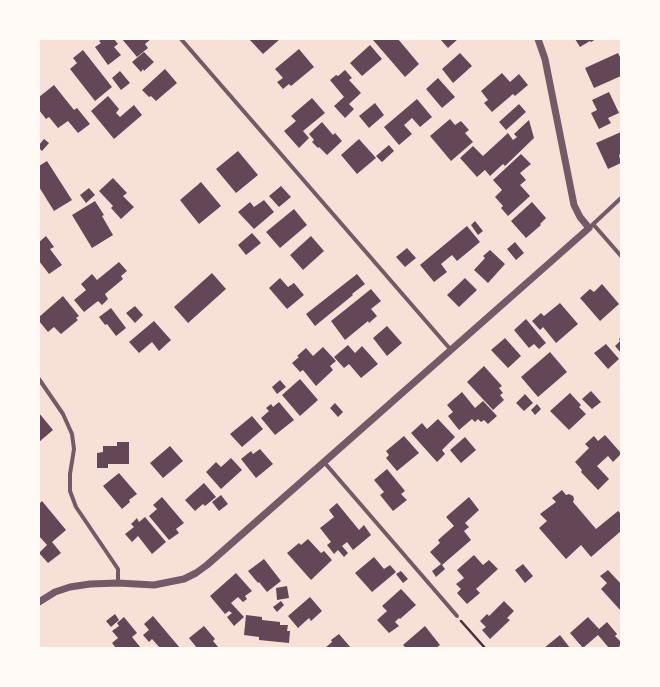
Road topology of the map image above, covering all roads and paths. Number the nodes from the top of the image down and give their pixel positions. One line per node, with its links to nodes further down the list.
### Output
1 (181, 39): 6 (street)
2 (538, 39): 4 (street)
3 (621, 198): 4 (street)
4 (591, 226): 5 (street); 6 (street)
5 (621, 256)
6 (451, 350): 8 (street)
7 (39, 379): 9 (street)
8 (324, 462): 9 (street); 11 (street)
9 (118, 583): 10 (street)
10 (39, 602)
11 (457, 616): 12 (path)
12 (485, 648)

